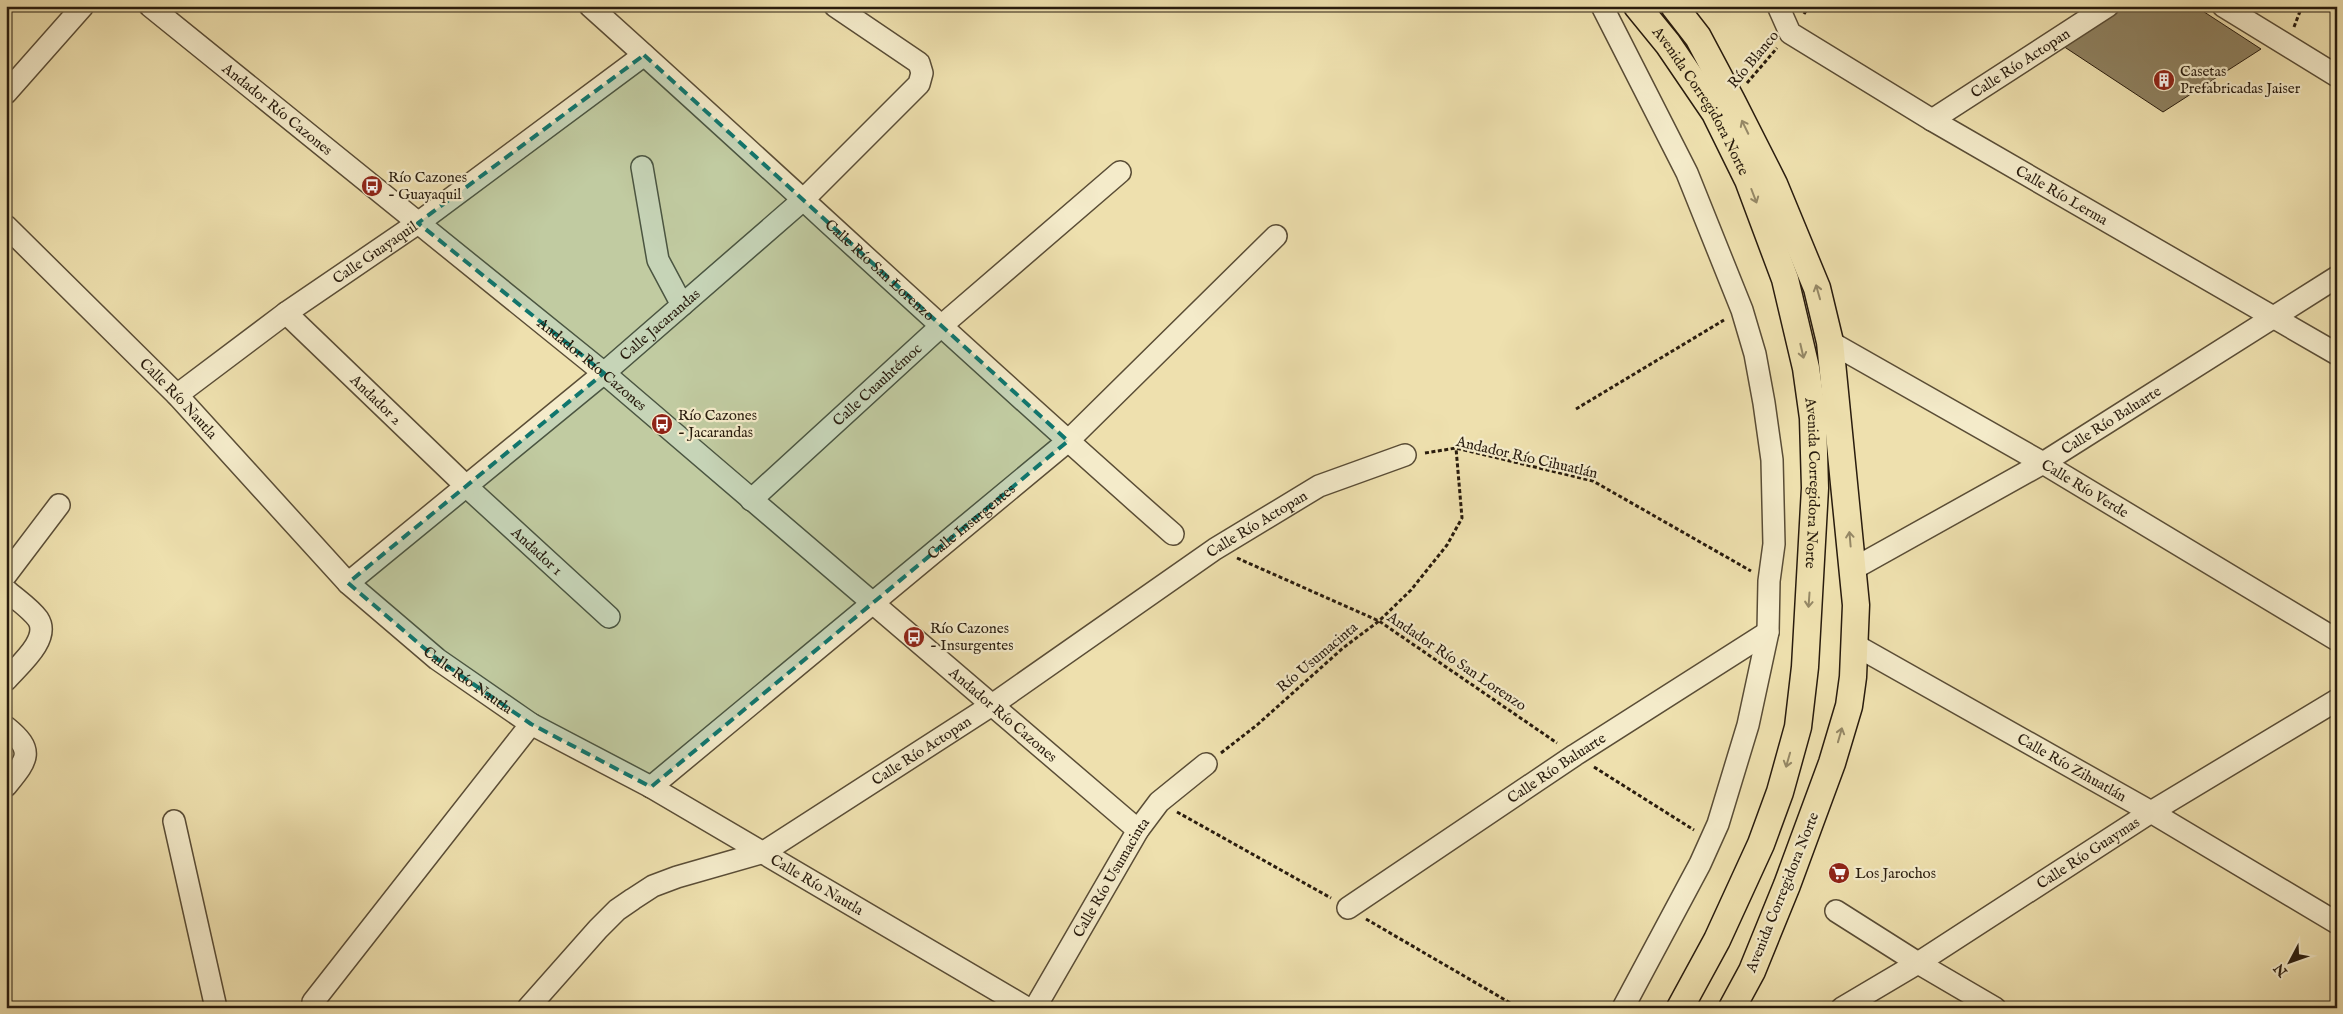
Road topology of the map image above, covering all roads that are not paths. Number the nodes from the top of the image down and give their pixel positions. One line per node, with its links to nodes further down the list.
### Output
1 (83, 6): 13 (street)
2 (150, 6): 18 (street, Andador Río Cazones)
3 (590, 6): 11 (street, Calle Río San Lorenzo)
4 (835, 6): 17 (street, Calle Jacarandas)
5 (1602, 6): 43 (street)
6 (1637, 6): 68 (main road, Avenida Corregidora Norte, one-way to 68)
7 (1674, 6): 26 (main road, Avenida Corregidora Norte, one-way to 7)
8 (1778, 6): 14 (street, Calle Río Lerma)
9 (2108, 6): 14 (street, Calle Río Actopan)
10 (2223, 6): 12 (street)
11 (644, 55): 17 (street, Calle Río San Lorenzo); 18 (street, Calle Guayaquil)
12 (2337, 76)
13 (6, 93)
14 (1932, 120): 24 (street, Calle Río Lerma)
15 (642, 167): 22 (street)
16 (1120, 172): 25 (street, Calle Cuauhtémoc)
17 (804, 199): 22 (street, Calle Jacarandas); 25 (street, Calle Río San Lorenzo)
18 (418, 223): 23 (street, Calle Guayaquil); 28 (street, Andador Río Cazones)
19 (6, 226): 29 (street, Calle Río Nautla)
20 (1276, 236): 30 (street, Calle Insurgentes)
21 (2337, 277): 24 (street, Calle Río Baluarte)
22 (682, 305): 28 (street, Calle Jacarandas)
23 (286, 313): 29 (street, Calle Guayaquil); 33 (street, Andador 2)
24 (2274, 316): 27 (street, Calle Río Lerma); 32 (street, Calle Río Baluarte)
25 (940, 327): 30 (street, Calle Río San Lorenzo); 34 (street, Calle Cuauhtémoc)
26 (1830, 342): 32 (street, Calle Río Verde); 37 (main road, Avenida Corregidora Norte, one-way to 26)
27 (2337, 354)
28 (604, 373): 33 (street, Calle Jacarandas); 34 (street, Andador Río Cazones)
29 (177, 395): 39 (street, Calle Río Nautla)
30 (1068, 441): 36 (street, Calle Río San Lorenzo); 41 (street, Calle Insurgentes)
31 (1405, 455): 48 (street, Calle Río Actopan)
32 (2043, 463): 37 (street, Calle Río Baluarte); 44 (street, Calle Río Verde)
33 (466, 486): 39 (street, Calle Jacarandas); 42 (street, Andador 1)
34 (751, 500): 41 (street, Andador Río Cazones)
35 (59, 506): 38 (street)
36 (1173, 534)
37 (1853, 569): 45 (main road, Avenida Corregidora Norte)
38 (6, 575)
39 (348, 583): 49 (street, Calle Río Nautla)
40 (6, 590): 46 (street)
41 (874, 604): 48 (street, Andador Río Cazones); 53 (street, Calle Insurgentes)
42 (609, 617)
43 (1768, 632): 58 (street, Calle Río Baluarte); 67 (street)
44 (2337, 640)
45 (1855, 645): 54 (street, Calle Río Zihuatlán); 69 (main road, Avenida Corregidora Norte, one-way to 45)
46 (6, 680)
47 (2337, 700): 54 (street, Calle Río Guaymas)
48 (992, 705): 56 (street, Andador Río Cazones); 57 (street, Calle Río Actopan)
49 (531, 724): 53 (street, Calle Río Nautla); 62 (street)
50 (6, 727): 52 (street)
51 (1206, 764): 56 (street, Calle Río Usumacinta)
52 (6, 786)
53 (651, 787): 57 (street, Calle Río Nautla)
54 (2151, 812): 60 (street, Calle Río Zihuatlán); 61 (street, Calle Río Guaymas)
55 (174, 821): 64 (street)
56 (1138, 830): 66 (street, Calle Río Usumacinta)
57 (764, 852): 63 (street, Calle Río Actopan); 65 (street, Calle Río Nautla)
58 (1348, 908)
59 (1836, 911): 61 (street)
60 (2337, 923)
61 (1918, 963): 70 (street, Calle Río Guaymas); 71 (street)
62 (313, 1002)
63 (536, 1006)
64 (216, 1008)
65 (1027, 1008)
66 (1035, 1008)
67 (1623, 1008)
68 (1680, 1008)
69 (1732, 1008)
70 (1842, 1008)
71 (1995, 1008)

